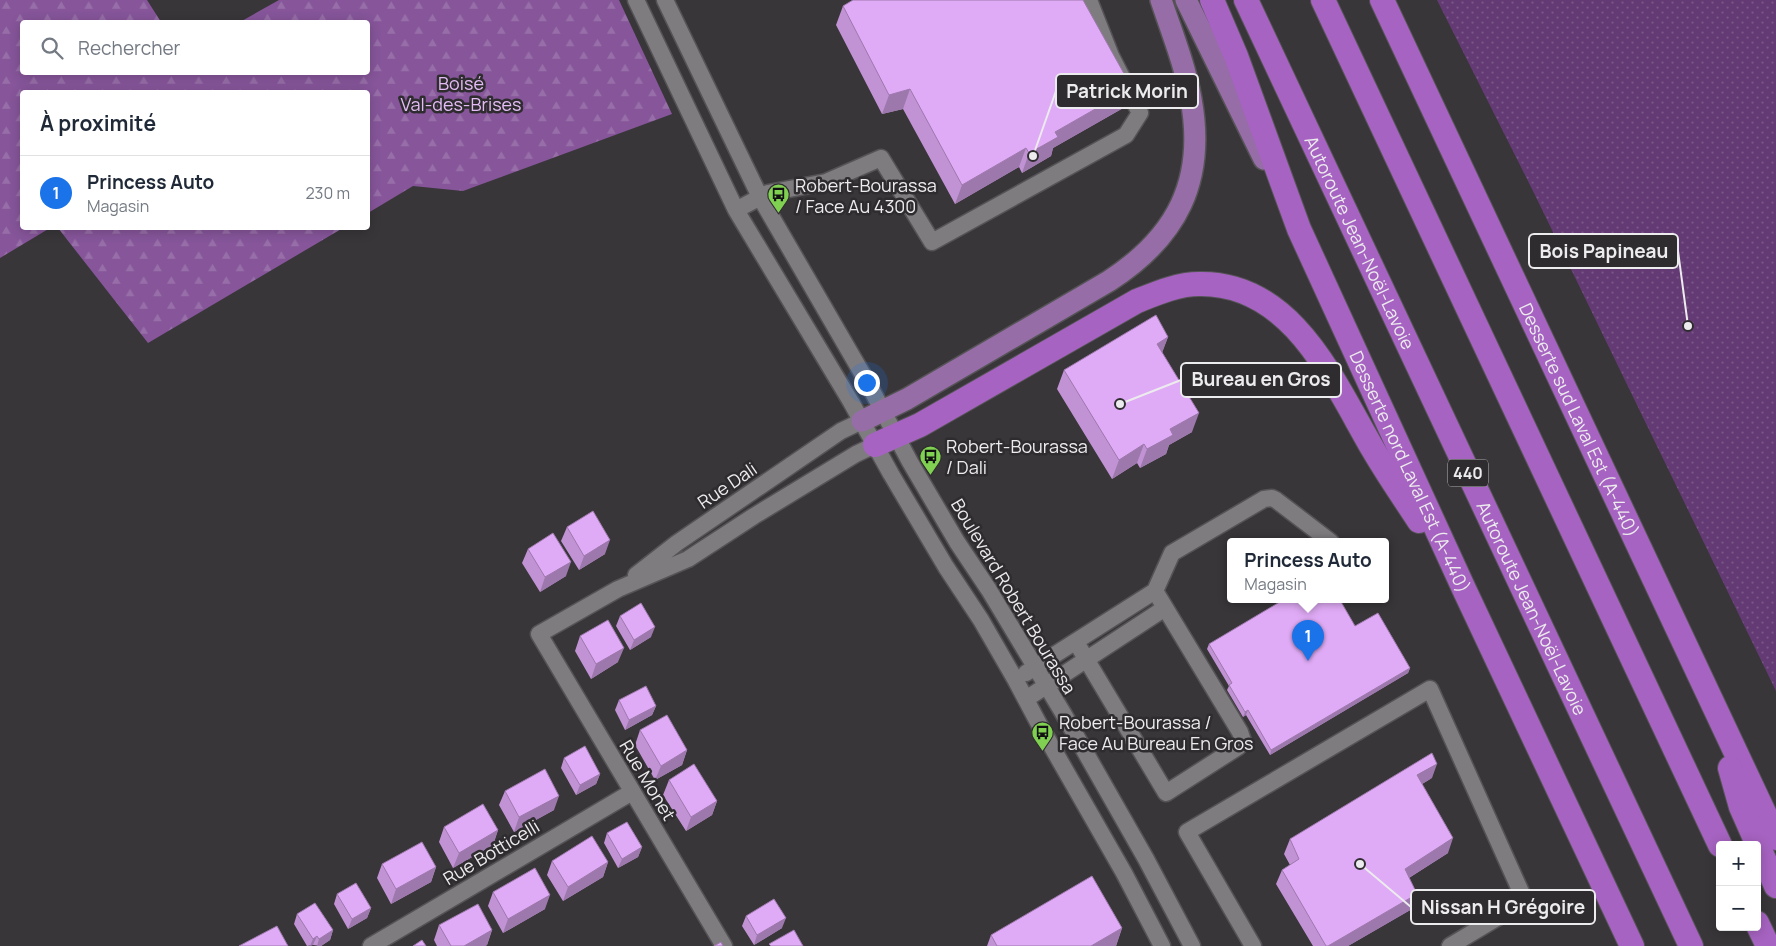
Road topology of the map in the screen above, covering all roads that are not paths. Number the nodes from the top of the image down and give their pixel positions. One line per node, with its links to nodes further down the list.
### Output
1 (636, 0): 11 (street, Boulevard Robert Bourassa)
2 (665, 0): 10 (street, Boulevard Robert Bourassa)
3 (1089, 0): 10 (street)
4 (1161, 0): 13 (main road)
5 (1186, 0): 12 (main road, Desserte nord Laval Est (A-440))
6 (1212, 0): 12 (highway)
7 (1246, 0): 41 (highway, Autoroute Jean-Noël-Lavoie / 440)
8 (1323, 0): 31 (highway)
9 (1382, 0): 27 (highway, Desserte sud Laval Est (A-440))
10 (760, 197): 11 (street); 13 (street, Boulevard Robert Bourassa)
11 (736, 210): 14 (street, Boulevard Robert Bourassa)
12 (1299, 229): 18 (highway, Desserte nord Laval Est (A-440))
13 (882, 411): 14 (main road); 15 (street, Boulevard Robert Bourassa)
14 (862, 421): 15 (street, Boulevard Robert Bourassa); 17 (street, Rue Dali)
15 (886, 441): 17 (street, Rue Dali); 18 (highway); 24 (street, Boulevard Robert Bourassa); 25 (street, Boulevard Robert Bourassa)
16 (1326, 538): 19 (street)
17 (618, 589): 21 (street, Rue Dali)
18 (1464, 589): 40 (highway, Desserte nord Laval Est (A-440))
19 (1155, 591): 20 (street); 22 (street)
20 (1165, 608): 23 (street); 23 (street)
21 (539, 634): 29 (street, Rue Monet)
22 (1076, 642): 23 (street); 24 (street)
23 (1087, 659): 26 (street)
24 (1034, 667): 25 (street); 26 (street, Boulevard Robert Bourassa)
25 (1015, 679): 28 (street, Boulevard Robert Bourassa)
26 (1046, 686): 28 (street); 37 (street, Boulevard Robert Bourassa)
27 (1709, 697): 30 (highway, Desserte sud Laval Est (A-440)); 32 (highway)
28 (1026, 699): 36 (street, Boulevard Robert Bourassa)
29 (632, 792): 34 (street, Rue Botticelli); 35 (street, Rue Monet)
30 (1776, 838)
31 (1718, 841)
32 (1776, 886)
33 (1761, 931): 42 (highway)
34 (371, 946)
35 (724, 946)
36 (1162, 946)
37 (1192, 946)
38 (1253, 946): 39 (street)
39 (1450, 946)
40 (1632, 946)
41 (1690, 946)
42 (1768, 946)

